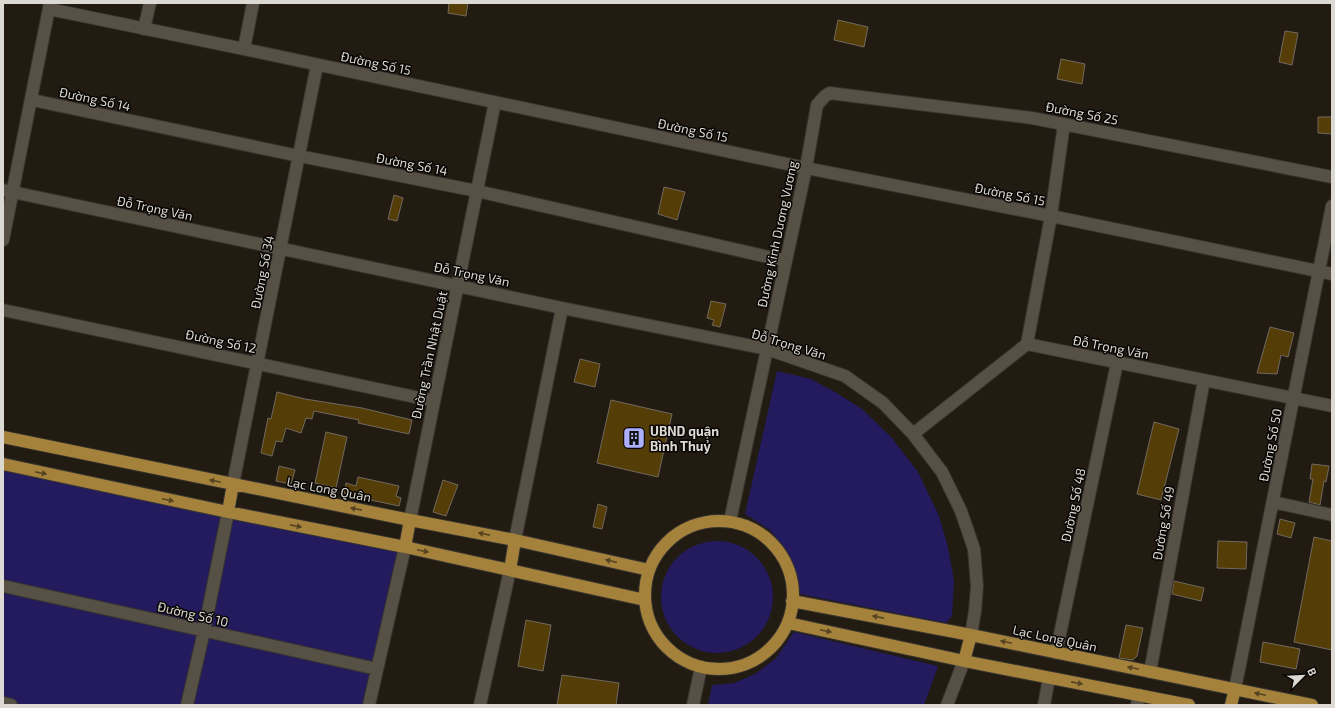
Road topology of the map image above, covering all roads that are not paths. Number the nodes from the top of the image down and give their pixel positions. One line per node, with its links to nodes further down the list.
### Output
1 (150, 3): 4 (street)
2 (253, 3): 5 (street)
3 (50, 6): 4 (street, Đường Số 15); 8 (street)
4 (144, 29): 5 (street, Đường Số 15)
5 (244, 49): 6 (street, Đường Số 15)
6 (317, 65): 9 (street, Đường Số 15); 11 (street, Đường Số 34)
7 (824, 96): 10 (street, Đường Số 25); 12 (street, Đường Kinh Dương Vương)
8 (32, 100): 11 (street, Đường Số 14); 14 (street)
9 (495, 102): 12 (street, Đường Số 15); 15 (street, Đường Trần Nhật Duật)
10 (1064, 124): 13 (street, Đường Số 25); 17 (street)
11 (299, 156): 15 (street, Đường Số 14); 19 (street, Đường Số 34)
12 (806, 168): 17 (street, Đường Số 15); 20 (street, Đường Kinh Dương Vương)
13 (1332, 177)
14 (8, 191): 18 (street); 19 (street, Đỗ Trọng Văn)
15 (477, 191): 20 (street, Đường Số 14); 23 (street, Đường Trần Nhật Duật)
16 (1332, 206): 21 (street, Đường Số 50)
17 (1051, 216): 21 (street, Đường Số 15); 26 (street)
18 (3, 240)
19 (281, 248): 23 (street, Đỗ Trọng Văn); 28 (street, Đường Số 34)
20 (786, 260): 27 (street, Đường Kinh Dương Vương)
21 (1320, 272): 22 (street, Đường Số 15); 31 (street, Đường Số 50)
22 (1332, 274)
23 (458, 285): 24 (street, Đỗ Trọng Văn); 32 (street, Đường Trần Nhật Duật)
24 (562, 308): 27 (street, Đỗ Trọng Văn); 43 (street)
25 (3, 310): 28 (street, Đường Số 12)
26 (1027, 344): 29 (street, Đỗ Trọng Văn); 34 (street)
27 (767, 349): 34 (street, Đỗ Trọng Văn); 42 (street, Đường Kinh Dương Vương)
28 (258, 363): 32 (street, Đường Số 12); 37 (street, Đường Số 34)
29 (1117, 363): 30 (street, Đỗ Trọng Văn); 53 (street, Đường Số 48)
30 (1204, 380): 31 (street, Đỗ Trọng Văn); 57 (street, Đường Số 49)
31 (1293, 398): 33 (street, Đỗ Trọng Văn); 38 (street, Đường Số 50)
32 (434, 401): 41 (street, Đường Trần Nhật Duật)
33 (1332, 406)
34 (913, 434): 52 (street, Đỗ Trọng Văn)
35 (3, 437): 37 (main road, Lạc Long Quân, one-way to 35)
36 (3, 464): 39 (main road, one-way to 39)
37 (233, 484): 39 (main road); 41 (main road, Lạc Long Quân, one-way to 37)
38 (1273, 502): 40 (street); 59 (street, Đường Số 50)
39 (228, 512): 44 (main road, one-way to 44); 51 (street)
40 (1332, 515)
41 (410, 520): 43 (main road, Lạc Long Quân, one-way to 41); 44 (main road)
42 (730, 521): 46 (main road); 49 (main road)
43 (515, 540): 45 (main road); 46 (main road, Lạc Long Quân, one-way to 43)
44 (405, 547): 45 (main road, one-way to 45); 56 (street)
45 (510, 570): 48 (main road); 65 (street)
46 (649, 570): 48 (main road)
47 (3, 586): 51 (street, Đường Số 10)
48 (645, 600): 55 (main road)
49 (792, 601): 50 (main road); 52 (main road, Lạc Long Quân, one-way to 49)
50 (788, 623): 54 (main road, one-way to 54); 55 (main road)
51 (204, 631): 56 (street, Đường Số 10); 63 (street)
52 (971, 635): 53 (main road, Lạc Long Quân, one-way to 52); 54 (main road)
53 (1056, 653): 57 (main road, Lạc Long Quân, one-way to 53)
54 (964, 661): 58 (main road); 67 (street)
55 (701, 666): 66 (street)
56 (376, 669): 64 (street)
57 (1150, 672): 59 (main road, Lạc Long Quân)
58 (1049, 678): 60 (main road, one-way to 60); 68 (street)
59 (1236, 689): 70 (main road); 71 (main road, Lạc Long Quân, one-way to 59)
60 (1138, 700): 69 (main road)
61 (3, 703): 62 (street)
62 (11, 705)
63 (187, 705)
64 (369, 705)
65 (480, 705)
66 (693, 705)
67 (947, 705)
68 (1044, 705)
69 (1189, 705)
70 (1231, 705)
71 (1312, 705)

